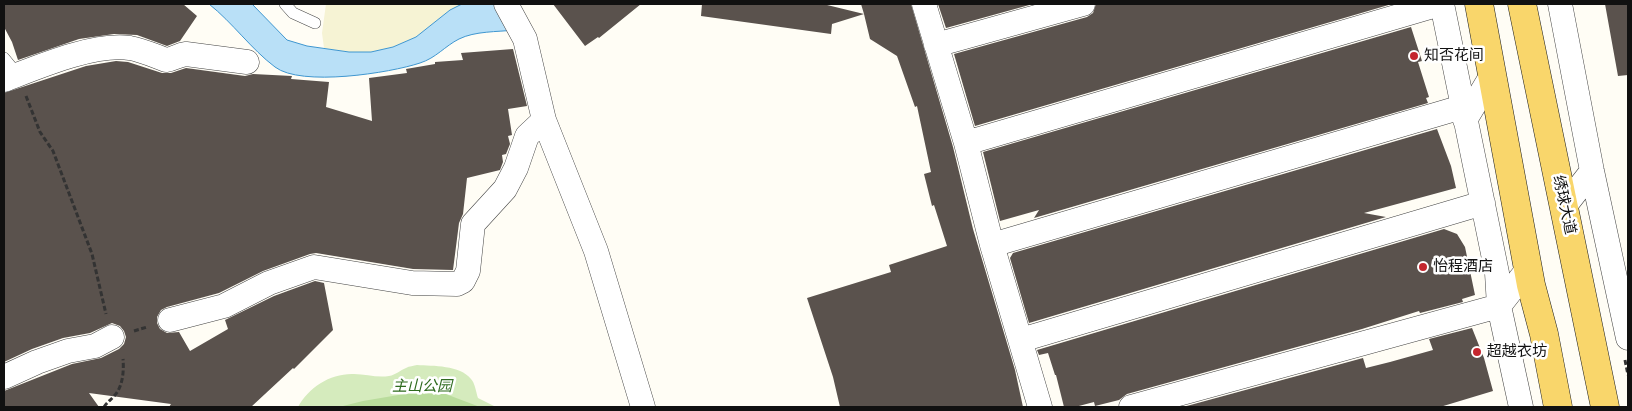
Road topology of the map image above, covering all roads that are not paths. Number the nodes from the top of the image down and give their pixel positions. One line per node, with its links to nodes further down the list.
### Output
1 (285, 4): 9 (lane)
2 (924, 4): 10 (street)
3 (1083, 4): 10 (street)
4 (1441, 4): 14 (street); 16 (street)
5 (1479, 4): 13 (main road)
6 (1522, 4): 19 (main road, 绣球大道)
7 (1560, 4): 17 (street)
8 (507, 6): 15 (street)
9 (315, 22)
10 (936, 45): 16 (street)
11 (247, 62): 12 (street)
12 (9, 71)
13 (1492, 75): 14 (street); 21 (main road)
14 (1464, 114): 18 (street); 20 (street)
15 (544, 120): 23 (street); 29 (street)
16 (966, 143): 20 (street)
17 (1592, 172): 19 (street); 25 (street)
18 (1483, 203): 22 (street); 26 (street)
19 (1564, 207): 33 (main road, 绣球大道)
20 (992, 245): 26 (street)
21 (1528, 270): 22 (street); 32 (main road)
22 (1499, 306): 28 (street); 31 (street)
23 (170, 320)
24 (112, 337): 27 (street)
25 (1628, 338)
26 (1021, 340): 30 (street)
27 (4, 377)
28 (1514, 405)
29 (643, 407)
30 (1040, 407)
31 (1131, 407)
32 (1558, 407)
33 (1605, 407)

